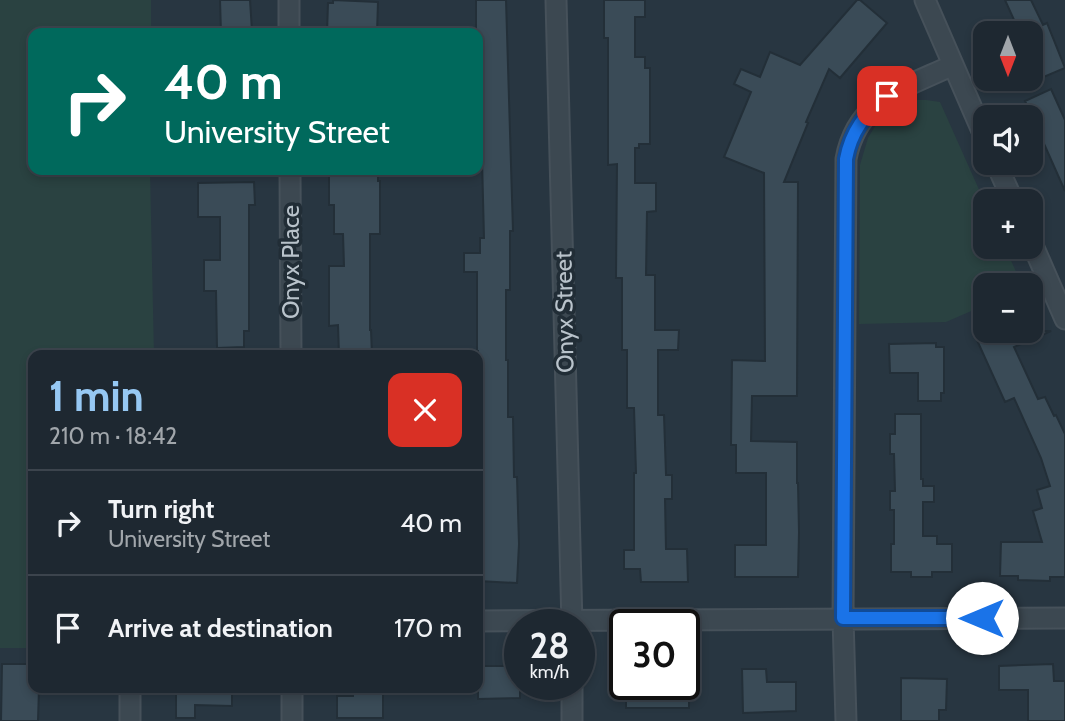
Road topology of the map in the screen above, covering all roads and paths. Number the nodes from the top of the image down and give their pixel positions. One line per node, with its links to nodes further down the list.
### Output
1 (289, 0): 4 (street)
2 (556, 0): 11 (street, Onyx Street)
3 (925, 0): 5 (street)
4 (289, 28)
5 (953, 65): 6 (street); 12 (street)
6 (973, 111)
7 (290, 175): 10 (street, Onyx Place)
8 (1039, 259): 9 (street)
9 (1065, 319)
10 (291, 350)
11 (572, 609)
12 (843, 618): 13 (street); 16 (street); 23 (street)
13 (1065, 618)
14 (483, 621): 15 (street)
15 (504, 621)
16 (595, 622)
17 (130, 693): 20 (street)
18 (292, 693): 21 (street)
19 (572, 700): 22 (street)
20 (130, 721)
21 (292, 721)
22 (572, 721)
23 (846, 721)

